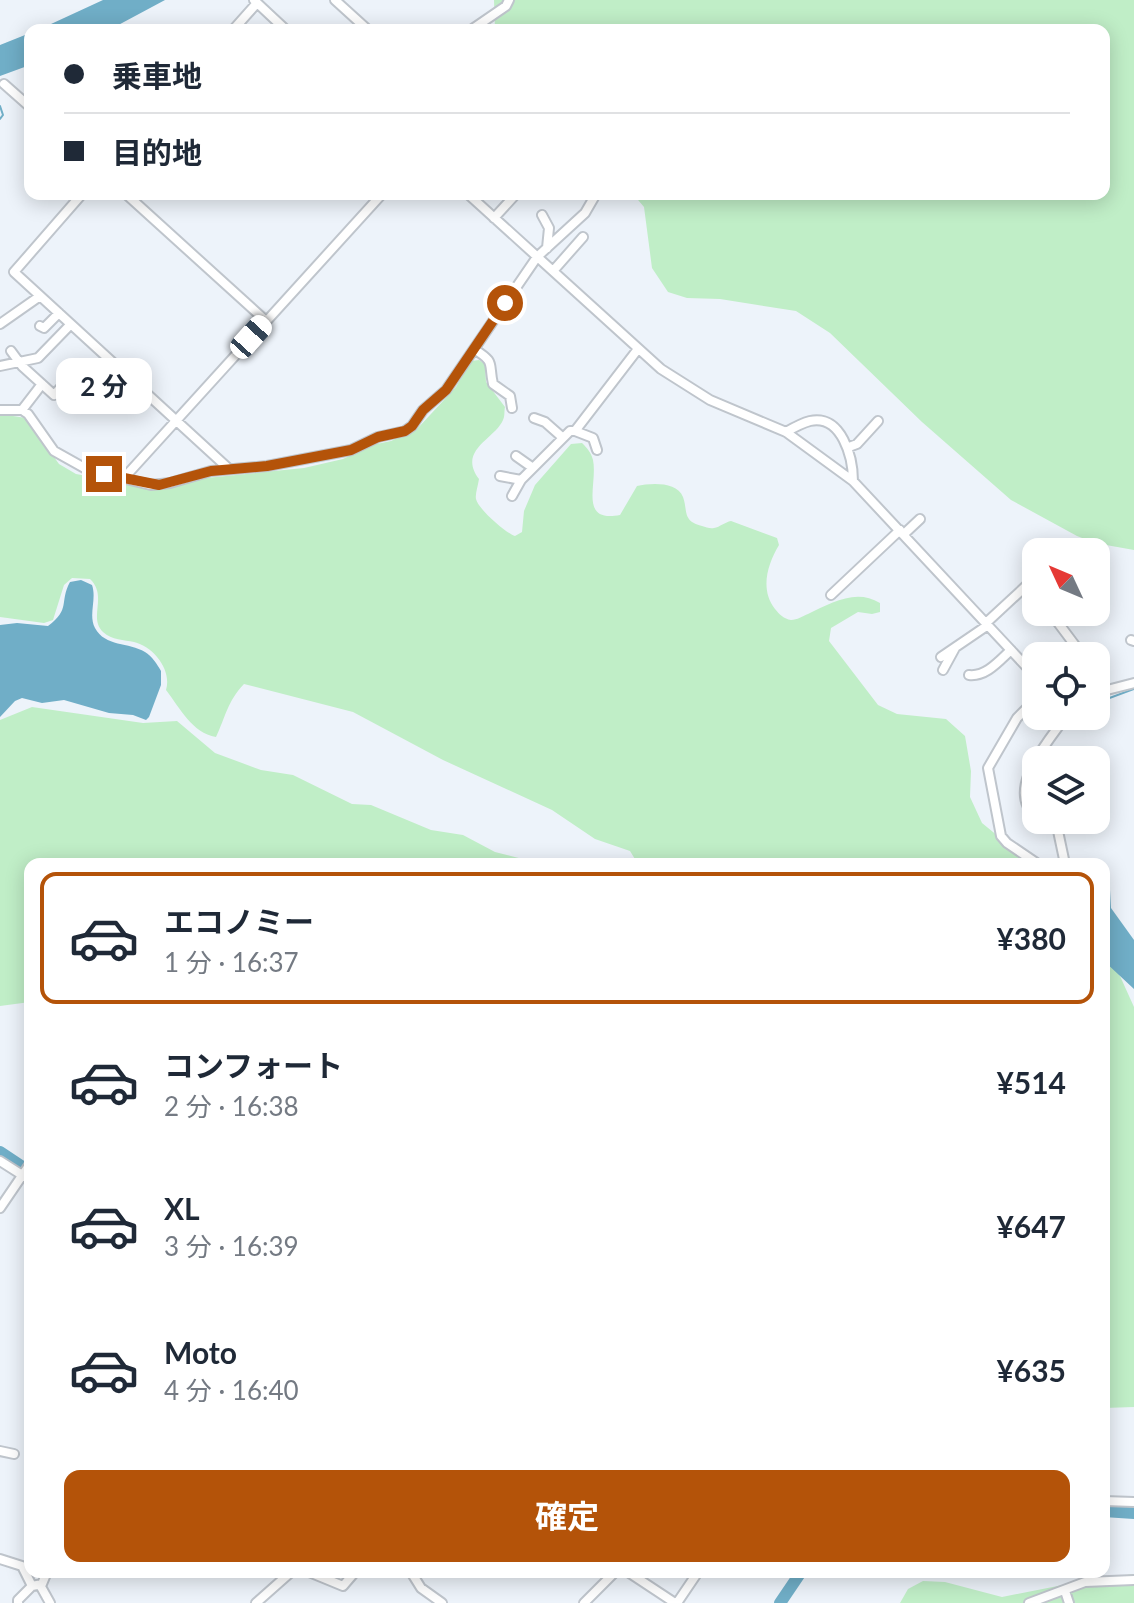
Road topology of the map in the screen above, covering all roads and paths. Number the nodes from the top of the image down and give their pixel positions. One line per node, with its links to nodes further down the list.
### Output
1 (335, 0): 6 (street)
2 (509, 0): 7 (street)
3 (255, 2): 4 (street); 5 (street)
4 (238, 24)
5 (279, 24)
6 (361, 24)
7 (480, 24)
8 (4, 84): 9 (street)
9 (24, 102)
10 (77, 200): 22 (street)
11 (133, 200): 24 (street)
12 (377, 200): 24 (street)
13 (474, 200): 17 (street)
14 (510, 200): 17 (street)
15 (593, 200): 19 (street)
16 (542, 215): 19 (street)
17 (494, 218): 20 (street)
18 (583, 237): 21 (street)
19 (547, 248): 20 (street)
20 (537, 257): 21 (street); 28 (street)
21 (553, 271): 29 (street)
22 (40, 296): 23 (street); 25 (street)
23 (59, 313): 26 (street); 27 (street)
24 (266, 321): 39 (street)
25 (0, 324)
26 (71, 324): 31 (street); 39 (street)
27 (40, 326)
28 (474, 349): 35 (street); 48 (street)
29 (638, 349): 41 (street); 42 (street)
30 (11, 351): 31 (street)
31 (20, 363): 32 (street); 34 (street)
32 (0, 366)
33 (73, 374): 34 (street)
34 (42, 384): 37 (street)
35 (512, 408)
36 (0, 410): 37 (street)
37 (22, 410): 50 (street)
38 (534, 418): 43 (street)
39 (176, 420): 48 (street); 50 (street)
40 (878, 421): 44 (street)
41 (575, 431): 43 (street); 45 (street)
42 (786, 432): 44 (street); 52 (street)
43 (562, 437): 47 (street)
44 (849, 447): 52 (street)
45 (597, 450)
46 (516, 456): 47 (street)
47 (533, 468): 51 (street)
48 (229, 469): 50 (street)
49 (500, 476): 51 (street)
50 (124, 478)
51 (521, 480): 53 (street)
52 (853, 481): 55 (street)
53 (512, 496)
54 (920, 519): 55 (street)
55 (902, 532): 57 (street); 58 (street)
56 (1022, 590): 58 (street)
57 (831, 595)
58 (987, 624): 59 (street); 60 (street)
59 (955, 647): 61 (street); 63 (street)
60 (1011, 650): 62 (street); 64 (street)
61 (941, 657)
62 (1022, 662)
63 (943, 670)
64 (969, 675)
65 (1134, 683): 66 (street)
66 (1110, 689)
67 (1022, 713): 69 (street)
68 (1059, 834): 70 (street)
69 (1029, 858)
70 (1064, 858)
71 (0, 1161): 72 (street)
72 (24, 1170)
73 (24, 1175): 74 (street)
74 (0, 1208)
75 (0, 1451): 76 (street)
76 (14, 1454)
77 (1110, 1501): 78 (street)
78 (1134, 1502)
79 (0, 1559): 80 (street)
80 (24, 1569)
81 (31, 1578): 91 (street)
82 (42, 1578): 91 (street)
83 (284, 1578): 95 (street)
84 (324, 1578): 85 (street)
85 (350, 1578)
86 (415, 1578): 96 (street)
87 (609, 1578): 97 (street)
88 (637, 1578): 98 (street)
89 (694, 1578): 98 (street)
90 (1134, 1580): 92 (street)
91 (36, 1585): 93 (street); 94 (street)
92 (1065, 1591): 99 (street); 100 (street)
93 (18, 1603)
94 (50, 1603)
95 (256, 1603)
96 (442, 1603)
97 (584, 1603)
98 (676, 1603)
99 (1029, 1603)
100 (1069, 1603)

